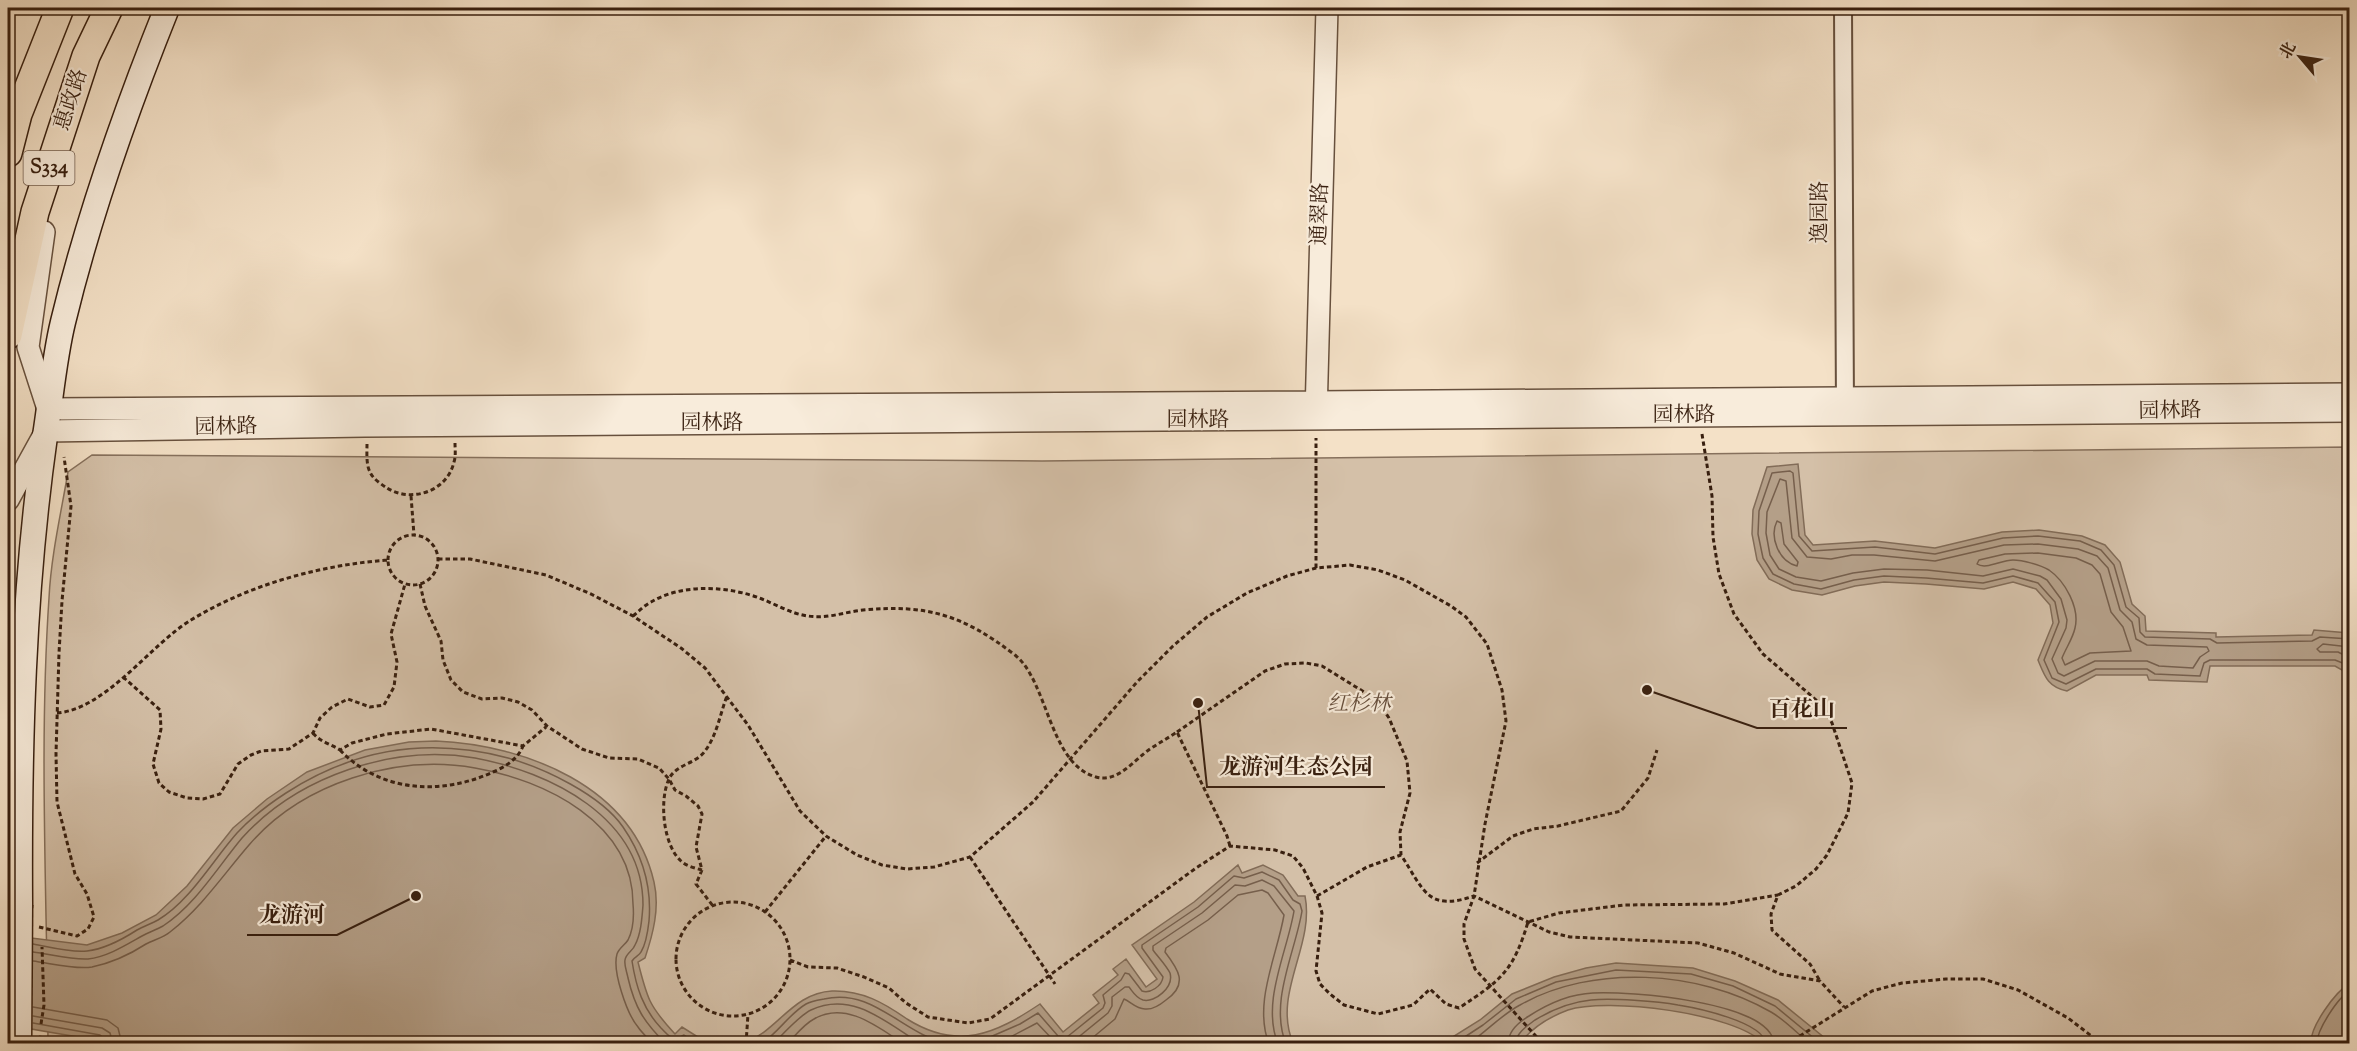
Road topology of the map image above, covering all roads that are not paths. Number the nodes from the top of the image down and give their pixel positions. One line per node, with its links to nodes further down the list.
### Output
1 (60, 8): 7 (main road, 惠政路 / S334)
2 (109, 8): 6 (main road, 惠政路 / S334)
3 (167, 8): 13 (main road)
4 (1328, 8): 11 (street, 通翠路)
5 (1843, 8): 10 (street, 逸园路)
6 (86, 56): 8 (main road, 惠政路 / S334); 13 (street)
7 (8, 153)
8 (8, 335)
9 (2349, 394): 10 (street, 园林路)
10 (1845, 407): 11 (street, 园林路); 11 (street, 园林路); 12 (street, 园林路)
11 (1316, 411): 13 (street, 园林路); 13 (street, 园林路)
12 (2349, 411)
13 (52, 424): 14 (street); 15 (main road, bridge)
14 (8, 500)
15 (24, 1039)

